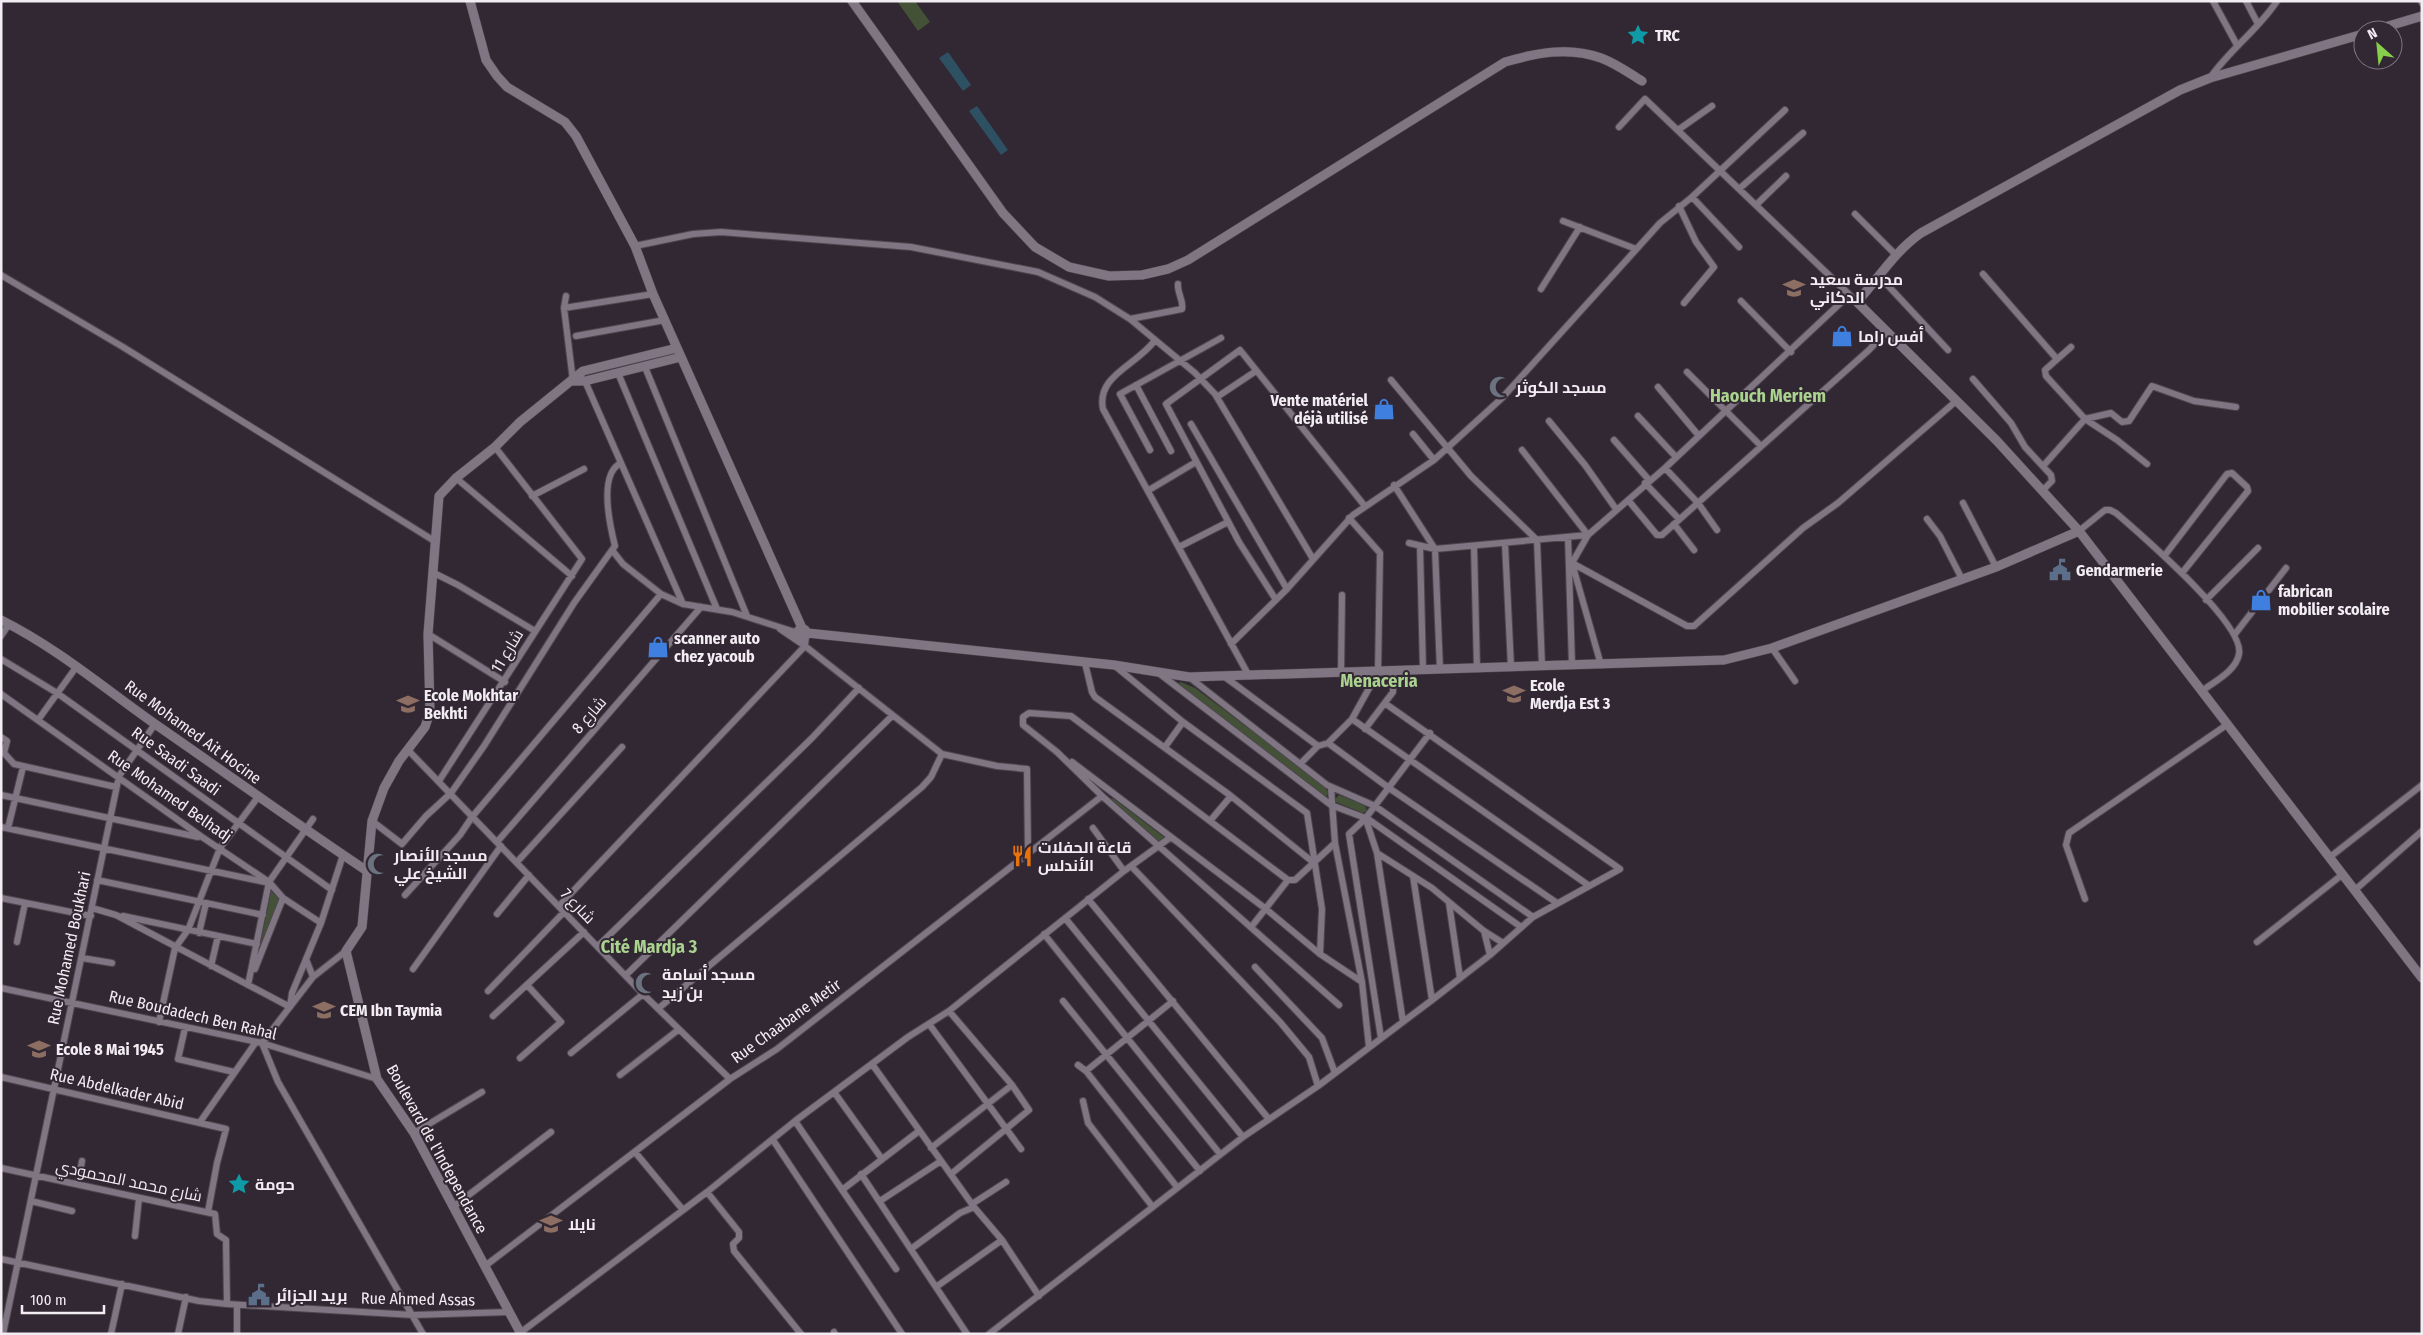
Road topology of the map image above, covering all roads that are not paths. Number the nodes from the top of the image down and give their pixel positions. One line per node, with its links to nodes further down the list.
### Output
1 (470, 1): 27 (street)
2 (852, 1): 12 (street)
3 (2213, 1): 10 (street)
4 (2246, 1): 8 (street)
5 (2277, 1): 8 (street)
6 (2422, 16): 7 (street)
7 (2403, 22)
8 (2258, 24): 10 (street)
9 (2353, 37): 11 (street)
10 (2237, 45): 11 (street)
11 (2210, 78): 30 (street)
12 (1642, 81)
13 (1712, 106): 16 (street)
14 (1785, 110): 18 (street)
15 (1619, 127): 16 (street)
16 (1678, 130): 18 (street)
17 (1803, 133): 20 (street)
18 (1720, 171): 20 (street); 21 (street)
19 (1786, 176): 22 (street)
20 (1739, 189): 22 (street)
21 (1692, 197): 23 (street); 28 (street)
22 (1756, 205): 37 (street)
23 (1679, 206): 29 (street); 41 (street)
24 (1855, 214): 30 (street)
25 (1563, 221): 26 (street)
26 (1580, 227): 29 (street); 35 (street)
27 (636, 246): 36 (street); 43 (street)
28 (1739, 247)
29 (1636, 249): 80 (street)
30 (1896, 255): 33 (street)
31 (1983, 274): 55 (street)
32 (1, 275): 112 (street)
33 (1880, 277): 40 (street); 51 (street)
34 (1178, 284): 43 (street)
35 (1541, 288)
36 (653, 294): 42 (street); 44 (street)
37 (1849, 295): 40 (street); 52 (street)
38 (566, 296): 42 (street)
39 (1741, 301): 52 (street)
40 (1856, 302): 45 (street)
41 (1684, 303)
42 (564, 308): 63 (street)
43 (1130, 319): 48 (street)
44 (665, 320): 46 (street); 50 (street)
45 (1886, 332): 68 (street); 78 (street)
46 (576, 336)
47 (1221, 338): 54 (street)
48 (1155, 340): 54 (street); 95 (street)
49 (2071, 346): 55 (street)
50 (677, 348): 53 (street); 63 (street)
51 (1948, 350)
52 (1791, 352): 70 (street)
53 (682, 357): 56 (street); 143 (street)
54 (1181, 360): 60 (street); 65 (street)
55 (2057, 360): 72 (street)
56 (645, 367): 58 (street); 139 (street)
57 (1256, 371): 60 (street); 67 (street); 101 (street)
58 (618, 372): 64 (street); 138 (street)
59 (1687, 372): 70 (street)
60 (1201, 379): 67 (street); 87 (street)
61 (1973, 379): 89 (street)
62 (1392, 380): 80 (street)
63 (573, 381): 64 (street); 79 (street)
64 (585, 381): 86 (street)
65 (1136, 385): 81 (street); 83 (street)
66 (1658, 387): 76 (street)
67 (1217, 397): 123 (street)
68 (1956, 402): 96 (street); 124 (street)
69 (2236, 407): 72 (street)
70 (1725, 412): 76 (street); 78 (street)
71 (1638, 416): 84 (street)
72 (2085, 419): 88 (street); 89 (street)
73 (1549, 421): 102 (street)
74 (1191, 424): 131 (street)
75 (1413, 434): 85 (street)
76 (1699, 436): 84 (street)
77 (1614, 440): 93 (street)
78 (1761, 446): 99 (street)
79 (495, 447): 92 (street); 97 (street)
80 (1448, 448): 85 (street); 111 (street)
81 (1150, 450)
82 (1522, 450): 109 (street)
83 (1171, 451)
84 (1676, 457): 91 (street)
85 (1434, 460): 94 (street)
86 (622, 462): 120 (street); 136 (street)
87 (1196, 462): 95 (street); 106 (street)
88 (2148, 464)
89 (2044, 465): 96 (street)
90 (584, 468): 97 (street)
91 (1666, 468): 93 (street); 99 (street)
92 (456, 478): 112 (street); 129 (street)
93 (1647, 482): 98 (street); 105 (street)
94 (1394, 485): 101 (street); 119 (street)
95 (1149, 490): 116 (street)
96 (2043, 490): 108 (street)
97 (532, 496): 129 (street, شارع 11)
98 (1628, 500): 102 (street); 105 (street)
99 (1698, 503): 105 (street); 107 (street)
100 (1963, 503): 125 (street)
101 (1364, 505): 103 (street)
102 (1616, 509): 109 (street)
103 (1349, 518): 123 (street); 162 (street)
104 (1927, 519): 130 (street)
105 (1676, 521): 121 (street)
106 (1228, 522): 116 (street); 134 (street)
107 (1718, 530)
108 (2079, 532): 122 (street); 125 (street); 171 (street)
109 (1588, 535): 110 (street); 124 (street)
110 (1568, 537): 111 (street); 153 (street)
111 (1538, 540): 114 (street); 156 (street)
112 (436, 542): 127 (street)
113 (1409, 543): 115 (street)
114 (1505, 544): 117 (street); 157 (street)
115 (1420, 546): 119 (street); 159 (street)
116 (1179, 547): 147 (street)
117 (1474, 547): 119 (street); 158 (street)
118 (2258, 548): 135 (street)
119 (1435, 549): 160 (street)
120 (612, 550): 132 (street); 201 (street)
121 (1694, 550)
122 (2165, 555): 128 (street); 128 (street)
123 (1313, 559): 131 (street)
124 (1572, 563): 154 (street)
125 (1996, 567): 130 (street)
126 (2286, 568): 145 (street)
127 (434, 573): 142 (street); 144 (street)
128 (2182, 573): 135 (street)
129 (572, 576): 142 (street, شارع 11)
130 (1962, 579): 149 (street)
131 (1287, 589): 134 (street)
132 (661, 594): 136 (street); 210 (street)
133 (1342, 595): 164 (street)
134 (1276, 600): 147 (street)
135 (2206, 600): 145 (street)
136 (683, 604): 137 (street)
137 (701, 607): 138 (street); 223 (street, شارع 8)
138 (717, 609): 139 (street)
139 (747, 616): 141 (street)
140 (5, 622): 146 (street); 155 (street, Rue Mohamed Ait Hocine)
141 (770, 623): 143 (street); 148 (street)
142 (535, 631): 169 (street, شارع 11)
143 (803, 632): 148 (street); 151 (street)
144 (428, 634): 169 (street); 189 (street)
145 (2235, 634): 171 (street)
146 (1, 636)
147 (1231, 644): 165 (street)
148 (805, 646): 170 (street); 257 (street)
149 (1772, 648): 154 (street); 168 (street)
150 (1, 658): 172 (street, Rue Saadi Saadi)
151 (1085, 662): 152 (street); 187 (street)
152 (1114, 665): 161 (street); 178 (street)
153 (1572, 665): 154 (street); 156 (street)
154 (1601, 665)
155 (77, 666): 172 (street); 179 (street, Rue Mohamed Ait Hocine)
156 (1542, 666): 157 (street)
157 (1511, 667): 158 (street)
158 (1477, 669): 160 (street)
159 (1423, 670): 160 (street); 163 (street)
160 (1440, 670)
161 (1158, 671): 166 (street); 207 (street)
162 (1378, 672): 163 (street); 164 (street); 176 (street)
163 (1393, 672): 174 (street)
164 (1341, 674): 165 (street)
165 (1249, 676): 167 (street)
166 (1190, 677): 167 (street); 193 (street)
167 (1226, 677): 185 (street)
168 (1795, 681)
169 (504, 682): 196 (street, شارع 11)
170 (859, 688): 175 (street); 280 (street)
171 (2202, 691): 180 (street)
172 (57, 693): 177 (street); 188 (street, Rue Saadi Saadi)
173 (1, 694): 177 (street, Rue Mohamed Belhadj)
174 (1386, 704): 181 (street); 182 (street)
175 (892, 716): 191 (street); 291 (street)
176 (1352, 719): 181 (street); 184 (street)
177 (38, 720): 195 (street, Rue Mohamed Belhadj)
178 (1183, 722): 187 (street); 233 (street)
179 (155, 724): 188 (street, Rue Mohamed Boukhari); 205 (street, Rue Mohamed Ait Hocine)
180 (2228, 724): 230 (street); 251 (street)
181 (1365, 729): 192 (street)
182 (1430, 733): 192 (street); 244 (street)
183 (1, 737): 194 (street)
184 (1328, 743): 185 (street); 200 (street)
185 (1318, 746): 193 (street)
186 (622, 747): 232 (street)
187 (1166, 747): 204 (street)
188 (137, 750): 195 (street, Rue Mohamed Boukhari); 215 (street, Rue Saadi Saadi)
189 (408, 750): 196 (street, شارع 7); 214 (street)
190 (1057, 752): 203 (street); 213 (street); 221 (street)
191 (942, 754): 228 (street); 307 (street)
192 (1410, 759): 200 (street); 244 (street)
193 (1300, 764): 199 (street)
194 (23, 767): 198 (street); 206 (street)
195 (119, 776): 198 (street, Rue Mohamed Boukhari); 220 (street, Rue Mohamed Belhadj)
196 (439, 782): 201 (street, شارع 7)
197 (2422, 785): 230 (street)
198 (116, 787): 209 (street, Rue Mohamed Boukhari)
199 (1331, 788): 207 (street); 208 (street)
200 (1389, 788): 208 (street); 256 (street)
201 (451, 793): 210 (street, شارع 7); 214 (street)
202 (1, 795): 206 (street)
203 (1102, 796): 224 (street); 228 (street, Rue Chaabane Metir)
204 (1231, 796): 213 (street); 233 (street)
205 (258, 797): 215 (street); 218 (street, Rue Mohamed Ait Hocine)
206 (16, 798): 209 (street); 216 (street)
207 (1330, 805): 212 (street); 222 (street)
208 (1375, 806): 212 (street); 265 (street)
209 (111, 817): 220 (street); 225 (street, Rue Mohamed Boukhari)
210 (472, 817): 223 (street, شارع 7); 247 (street)
211 (312, 819): 218 (street)
212 (1365, 819): 227 (street); 269 (street); 317 (street)
213 (1210, 821): 242 (street)
214 (372, 822): 236 (street)
215 (239, 824): 226 (street); 231 (street, Rue Saadi Saadi)
216 (5, 828): 225 (street)
217 (1092, 828): 237 (street)
218 (306, 831): 229 (street, Rue Mohamed Ait Hocine); 231 (street)
219 (2422, 831): 246 (street)
220 (202, 837): 226 (street, Rue Mohamed Belhadj)
221 (1171, 837): 224 (street); 259 (street)
222 (1335, 843): 233 (street); 295 (street)
223 (499, 844): 232 (street, شارع 7); 290 (street, شارع 8)
224 (1158, 846): 234 (street); 268 (street)
225 (104, 848): 235 (street); 241 (street, Rue Mohamed Boukhari)
226 (220, 848): 235 (street); 243 (street, Rue Mohamed Belhadj)
227 (1377, 853): 240 (street); 312 (street)
228 (1028, 854): 330 (street, Rue Chaabane Metir)
229 (343, 855): 236 (street, Rue Mohamed Ait Hocine); 245 (street)
230 (2330, 857): 238 (street)
231 (288, 858): 243 (street); 245 (street, Rue Saadi Saadi)
232 (517, 862): 239 (street, شارع 7)
233 (1314, 863): 242 (street); 283 (street)
234 (1132, 866): 237 (street); 333 (street)
235 (210, 869): 243 (street); 252 (street)
236 (367, 871): 282 (street)
237 (1124, 871): 250 (street)
238 (2343, 874): 246 (street); 277 (street)
239 (529, 875): 257 (street, شارع 7); 261 (street)
240 (1413, 876): 255 (street); 301 (street)
241 (97, 880): 252 (street); 258 (street, Rue Mohamed Boukhari)
242 (1288, 880): 259 (street)
243 (269, 882): 249 (street, Rue Mohamed Belhadj); 263 (street)
244 (1588, 884): 256 (street)
245 (332, 890): 267 (street)
246 (2355, 890): 294 (street)
247 (405, 895)
248 (1, 898): 253 (street)
249 (284, 898): 267 (street, Rue Mohamed Belhadj); 296 (street)
250 (1088, 899): 266 (street); 303 (street)
251 (2085, 899)
252 (198, 901): 254 (street); 270 (street)
253 (24, 903): 264 (street); 276 (street)
254 (206, 903): 263 (street); 273 (street)
255 (1449, 903): 271 (street); 293 (street)
256 (1557, 903): 265 (street)
257 (559, 906): 260 (street, شارع 7)
258 (92, 908): 262 (street); 264 (street, Rue Mohamed Boukhari)
259 (1266, 909): 268 (street); 283 (street)
260 (564, 912): 272 (street, شارع 7); 299 (street)
261 (497, 914)
262 (116, 915): 270 (street); 281 (street)
263 (262, 915): 278 (street)
264 (91, 916): 285 (street, Rue Mohamed Boukhari)
265 (1533, 917): 269 (street)
266 (1065, 918): 274 (street); 310 (street)
267 (321, 923): 286 (street)
268 (1252, 926): 305 (street)
269 (1521, 927): 279 (street)
270 (188, 930): 273 (street); 281 (street)
271 (1484, 931): 279 (street); 284 (street)
272 (584, 932): 280 (street, شارع 7); 297 (street)
273 (199, 933): 275 (street)
274 (1044, 934): 308 (street); 316 (street)
275 (218, 936): 278 (street); 288 (street)
276 (17, 942)
277 (2257, 942)
278 (257, 944): 296 (street)
279 (1504, 944): 284 (street)
280 (598, 946): 291 (street, شارع 7)
281 (175, 948): 288 (street); 311 (street)
282 (346, 951): 292 (street); 331 (street, Boulevard de l'Independance)
283 (1320, 954): 295 (street)
284 (1490, 955): 293 (street)
285 (82, 958): 287 (street); 304 (street, Rue Mohamed Boukhari)
286 (306, 959): 292 (street); 306 (street)
287 (112, 964)
288 (211, 966): 296 (street)
289 (1255, 967): 327 (street)
290 (413, 969)
291 (626, 975): 300 (street, شارع 7)
292 (313, 977): 306 (street)
293 (1460, 978): 301 (street)
294 (2422, 978)
295 (1362, 982): 319 (street)
296 (248, 985): 306 (street)
297 (527, 986): 309 (street); 322 (street)
298 (1, 988): 304 (street, Rue Boudadech Ben Rahal)
299 (488, 991)
300 (643, 994): 307 (street, شارع 7); 320 (street)
301 (1432, 1000): 312 (street)
302 (1063, 1001): 321 (street)
303 (1172, 1001): 310 (street); 339 (street)
304 (72, 1002): 311 (street, Rue Boudadech Ben Rahal); 334 (street, Rue Mohamed Boukhari)
305 (1339, 1005)
306 (290, 1007): 318 (street)
307 (659, 1008): 315 (street, شارع 7)
308 (949, 1011): 313 (street); 332 (street)
309 (493, 1016)
310 (1149, 1019): 316 (street); 346 (street)
311 (159, 1022): 314 (street, Rue Boudadech Ben Rahal)
312 (1403, 1022): 317 (street)
313 (929, 1024): 323 (street); 338 (street)
314 (185, 1028): 318 (street, Rue Boudadech Ben Rahal); 326 (street)
315 (678, 1030): 328 (street); 330 (street, شارع 7)
316 (1128, 1037): 321 (street); 351 (street)
317 (1381, 1038): 319 (street)
318 (259, 1043): 326 (street); 331 (street, Rue Boudadech Ben Rahal); 388 (street)
319 (1369, 1047): 327 (street)
320 (571, 1053)
321 (1106, 1055): 325 (street); 356 (street)
322 (520, 1058)
323 (872, 1064): 336 (street); 343 (street)
324 (1078, 1065): 325 (street)
325 (1086, 1071): 362 (street)
326 (234, 1072): 341 (street)
327 (1335, 1073): 333 (street)
328 (620, 1075)
329 (1, 1077): 334 (street, Rue Abdelkader Abid)
330 (730, 1078): 350 (street, Rue Chaabane Metir)
331 (377, 1079): 345 (street, Boulevard de l'Independance)
332 (1012, 1085): 338 (street); 342 (street)
333 (1318, 1086): 339 (street)
334 (54, 1088): 341 (street, Rue Abdelkader Abid); 359 (street, Rue Mohamed Boukhari)
335 (482, 1092): 345 (street)
336 (834, 1092): 340 (street); 352 (street)
337 (1083, 1101): 369 (street)
338 (986, 1104): 342 (street); 348 (street)
339 (1268, 1118): 346 (street)
340 (795, 1121): 347 (street); 363 (street)
341 (200, 1122): 373 (street, Rue Abdelkader Abid)
342 (1006, 1130): 349 (street); 358 (street)
343 (919, 1131): 348 (street); 352 (street)
344 (551, 1132): 370 (street)
345 (414, 1133): 370 (street, Boulevard de l'Independance)
346 (1242, 1137): 351 (street)
347 (773, 1140): 364 (street); 399 (street)
348 (931, 1148): 354 (street)
349 (1021, 1149)
350 (635, 1152): 371 (street); 379 (street, Rue Chaabane Metir)
351 (1220, 1154): 356 (street)
352 (882, 1159): 357 (street)
353 (82, 1161): 361 (street)
354 (941, 1161): 358 (street); 367 (street)
355 (1, 1168): 359 (street, شارع محمد المحمودي)
356 (1200, 1171): 362 (street)
357 (861, 1174): 363 (street); 367 (street)
358 (951, 1174): 368 (street)
359 (36, 1175): 361 (street, شارع محمد المحمودي); 366 (street, Rue Mohamed Boukhari)
360 (1006, 1182): 368 (street)
361 (78, 1184): 365 (street, شارع محمد المحمودي)
362 (1177, 1188): 369 (street)
363 (842, 1190): 380 (street)
364 (708, 1192): 371 (street); 398 (street)
365 (139, 1198): 373 (street, شارع محمد المحمودي); 374 (street)
366 (31, 1201): 372 (street); 378 (street, Rue Mohamed Boukhari)
367 (880, 1201): 376 (street)
368 (973, 1206): 375 (street); 376 (street)
369 (1152, 1206): 383 (street)
370 (453, 1207): 379 (street, Boulevard de l'Independance)
371 (683, 1210): 390 (street)
372 (72, 1211)
373 (208, 1212): 385 (street, شارع محمد المحمودي)
374 (135, 1236)
375 (1002, 1240): 382 (street); 383 (street)
376 (911, 1249): 382 (street)
377 (1, 1260): 378 (street, Rue Ahmed Assas)
378 (18, 1263): 381 (street, Rue Ahmed Assas); 392 (street, Rue Mohamed Boukhari)
379 (485, 1266): 387 (street, Boulevard de l'Independance)
380 (896, 1269)
381 (122, 1284): 384 (street, Rue Ahmed Assas); 393 (street)
382 (936, 1287): 400 (street)
383 (1039, 1296): 391 (street)
384 (186, 1298): 385 (street, Rue Ahmed Assas); 394 (street)
385 (227, 1304): 386 (street, Rue Ahmed Assas)
386 (237, 1305): 388 (street, Rue Ahmed Assas); 395 (street)
387 (509, 1312): 388 (street, Rue Ahmed Assas); 390 (street, Boulevard de l'Independance)
388 (413, 1315): 389 (street)
389 (419, 1327): 396 (street); 397 (street)
390 (521, 1333)
391 (992, 1333)
392 (2, 1334)
393 (112, 1334)
394 (178, 1334)
395 (237, 1334)
396 (416, 1334)
397 (423, 1334)
398 (801, 1334)
399 (902, 1334)
400 (967, 1334)

